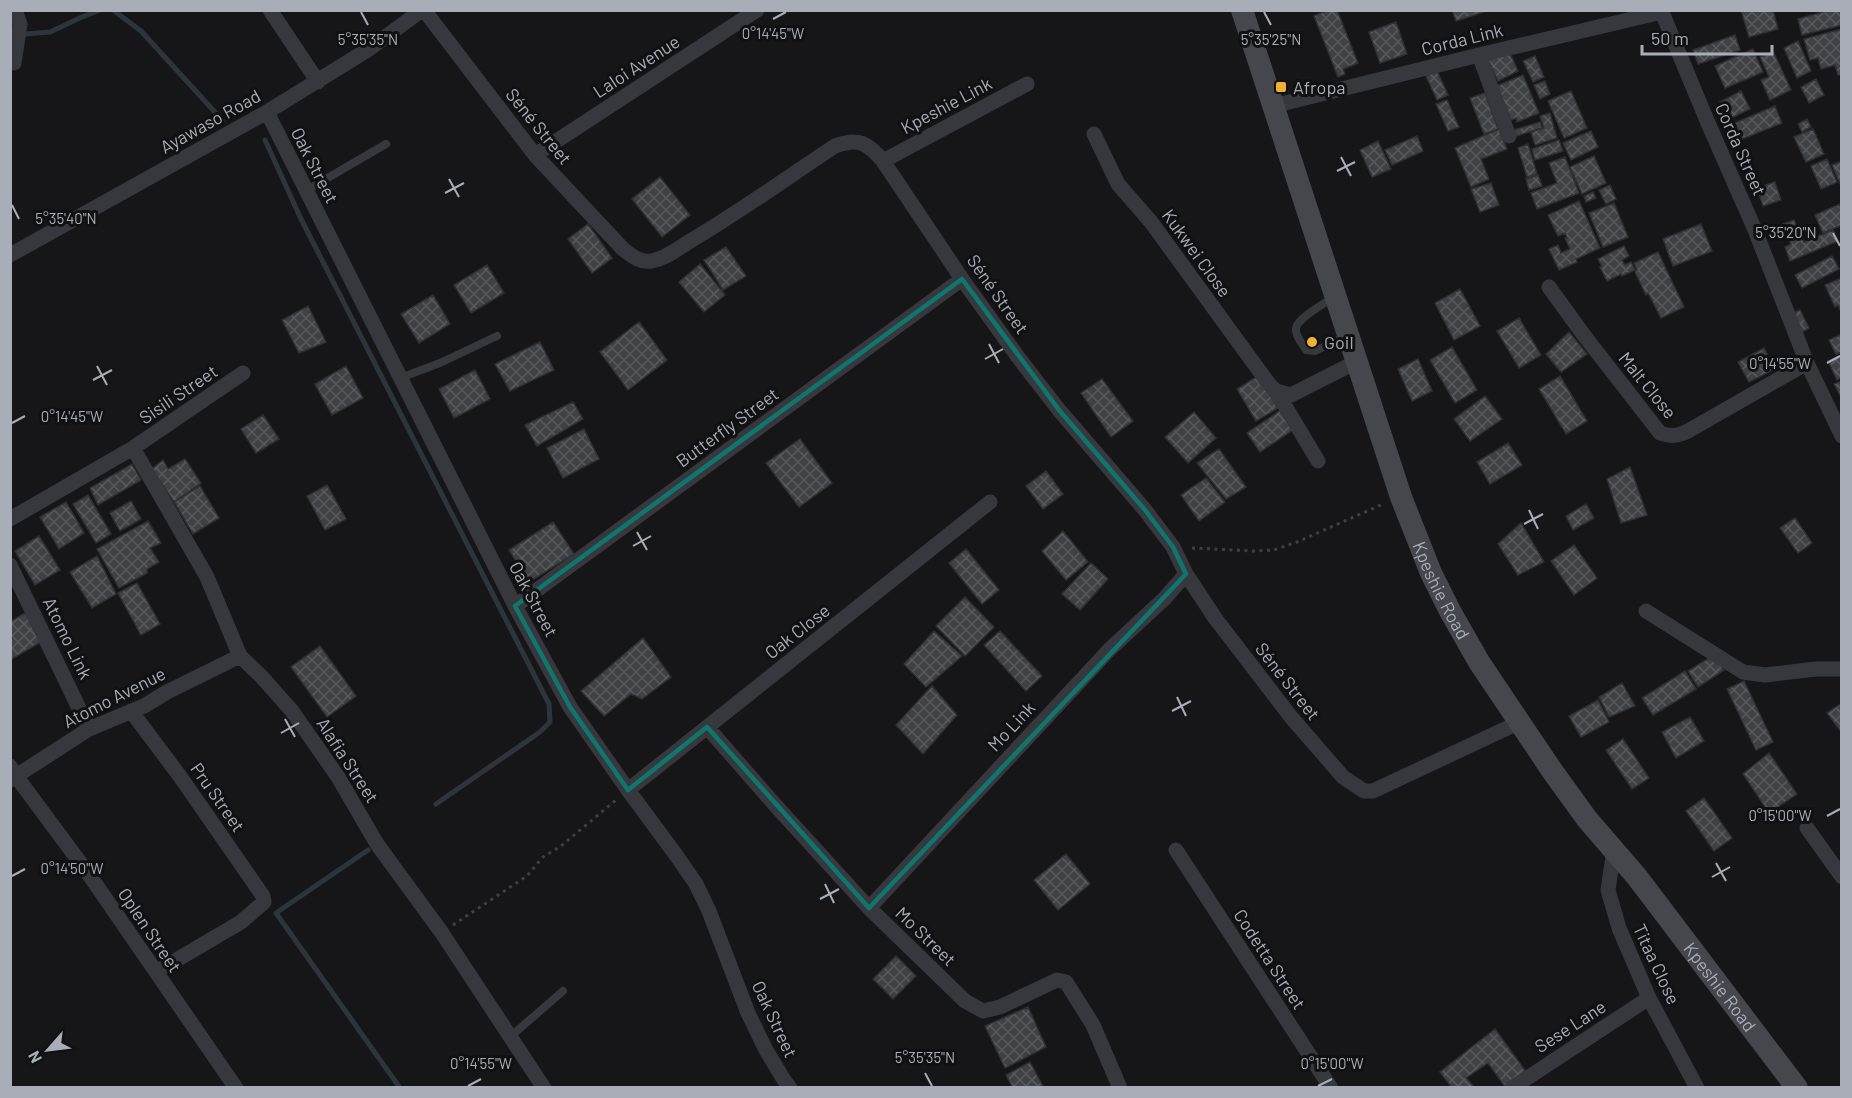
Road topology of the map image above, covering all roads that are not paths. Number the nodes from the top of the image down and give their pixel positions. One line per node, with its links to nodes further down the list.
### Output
1 (15, 10): 8 (street)
2 (270, 10): 9 (street)
3 (423, 10): 9 (street, Ayawaso Road); 16 (street, Séné Street)
4 (757, 10): 16 (street, Laloi Avenue)
5 (1242, 10): 11 (street, Kpeshie Road)
6 (1662, 11): 7 (street, Corda Link); 26 (street, Corda Street)
7 (1479, 55): 11 (street, Corda Link); 14 (street)
8 (14, 63)
9 (318, 82): 12 (street, Ayawaso Road)
10 (1027, 84): 17 (street, Kpeshie Link)
11 (1273, 106): 22 (street, Kpeshie Road)
12 (267, 112): 18 (street, Oak Street); 19 (street, Ayawaso Road)
13 (1094, 134): 29 (street, Kukwei Close)
14 (1509, 136)
15 (386, 144): 18 (lane)
16 (535, 155): 17 (street, Séné Street)
17 (883, 161): 20 (street, Séné Street)
18 (307, 190): 28 (street, Oak Street)
19 (10, 255)
20 (962, 279): 36 (street, Séné Street); 37 (street, Butterfly Street)
21 (1549, 287): 26 (street, Malt Close)
22 (1334, 296): 23 (street, Kpeshie Road); 23 (lane)
23 (1347, 335): 25 (street, Kpeshie Road)
24 (497, 336): 28 (lane)
25 (1356, 362): 29 (street); 42 (street, Kpeshie Road)
26 (1807, 363): 30 (street, Corda Street)
27 (243, 373): 31 (street, Sisili Street)
28 (400, 378): 37 (street, Oak Street)
29 (1276, 391): 32 (street, Kukwei Close)
30 (1842, 436)
31 (133, 448): 34 (street, Sisili Street); 39 (street, Alafia Street)
32 (1318, 461)
33 (990, 502): 43 (street, Oak Close)
34 (10, 519)
35 (10, 565): 44 (street, Atomo Link)
36 (1186, 574): 42 (street, Séné Street); 51 (street, Mo Link)
37 (515, 606): 46 (street, Oak Street)
38 (1646, 611): 40 (street)
39 (240, 656): 41 (street, Atomo Avenue); 55 (street, Alafia Street)
40 (1842, 669)
41 (131, 711): 44 (street, Atomo Avenue); 52 (street, Pru Street)
42 (1520, 722): 49 (street, Kpeshie Road)
43 (707, 727): 46 (street, Oak Close); 51 (street, Mo Street)
44 (89, 729): 45 (street, Atomo Avenue)
45 (12, 774): 52 (street, Oplen Street)
46 (628, 790): 56 (street, Oak Street)
47 (1807, 828): 50 (street)
48 (1176, 850): 60 (street, Codetta Street)
49 (1614, 850): 54 (street, Titaa Close); 63 (street, Kpeshie Road)
50 (1842, 877)
51 (869, 908): 59 (street, Mo Street)
52 (156, 972): 57 (street, Oplen Street)
53 (563, 991): 55 (lane)
54 (1650, 998): 61 (street, Sese Lane); 62 (street, Titaa Close)
55 (510, 1037): 58 (street, Alafia Street)
56 (783, 1085)
57 (236, 1088)
58 (544, 1088)
59 (1120, 1088)
60 (1331, 1088)
61 (1512, 1088)
62 (1697, 1088)
63 (1797, 1088)

